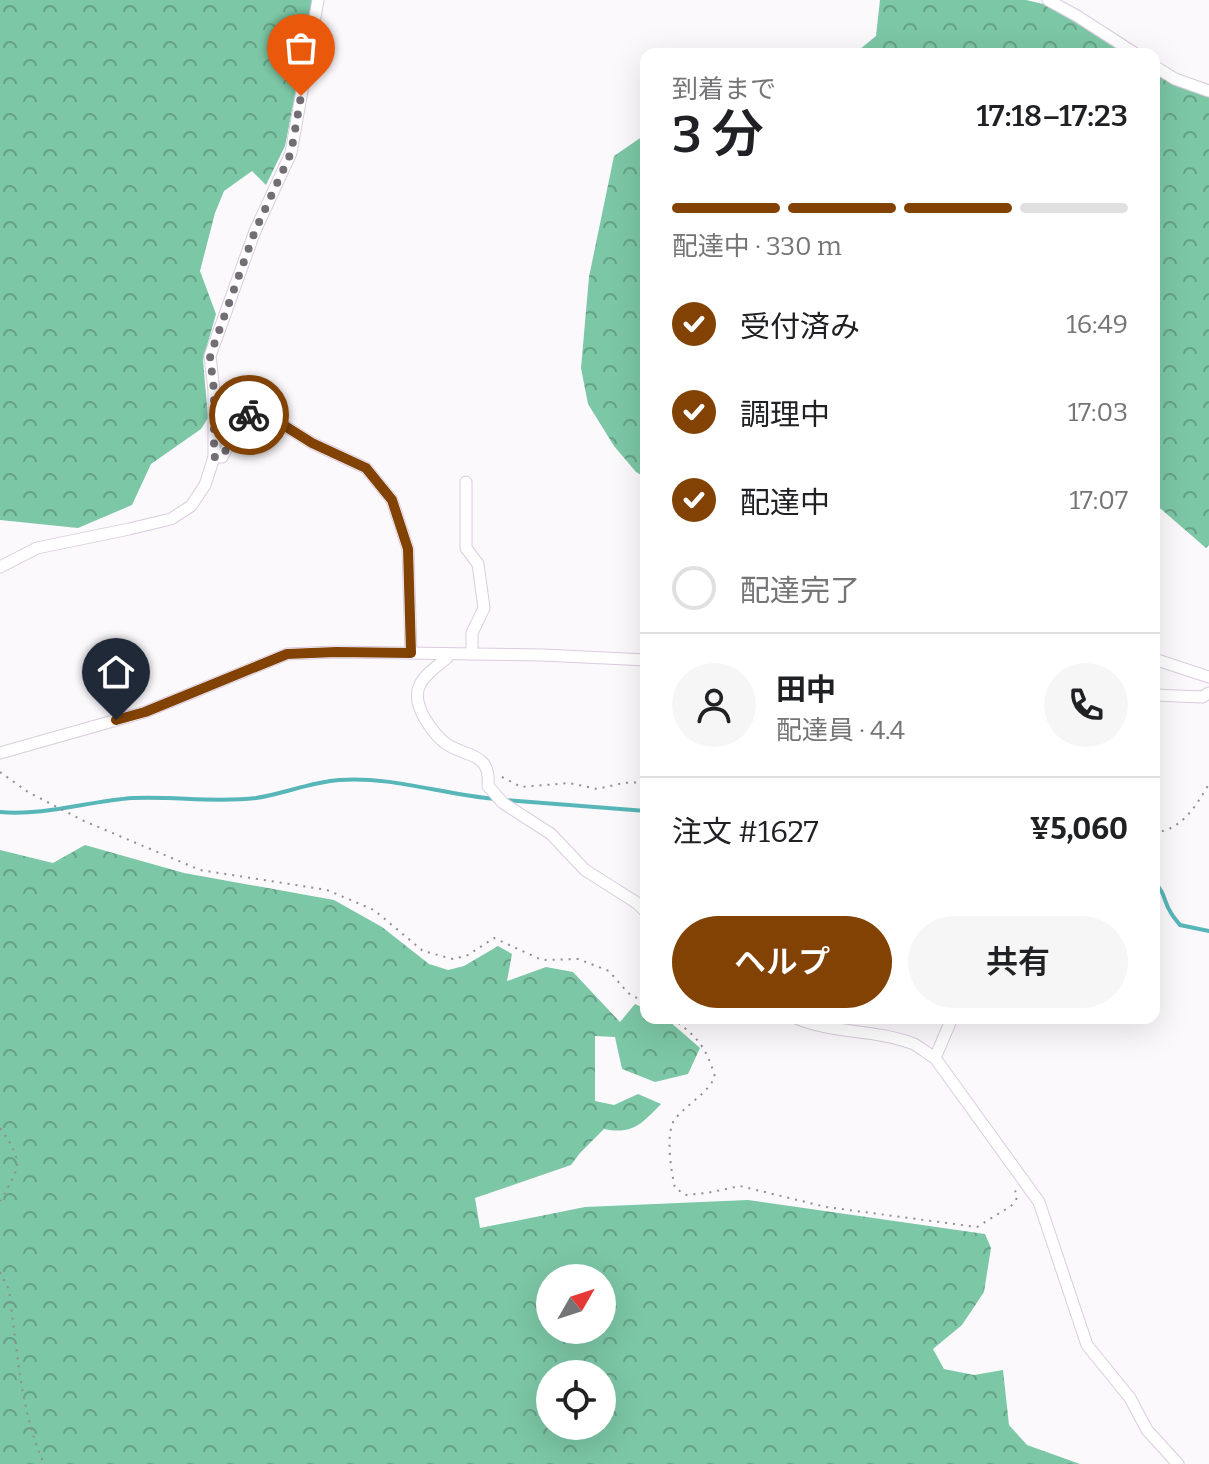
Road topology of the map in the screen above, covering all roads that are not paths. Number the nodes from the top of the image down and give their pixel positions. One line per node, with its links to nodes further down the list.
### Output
1 (318, 0): 6 (street)
2 (1048, 0): 3 (street)
3 (1127, 48)
4 (1160, 70): 5 (street)
5 (1209, 91)
6 (214, 457): 8 (street); 9 (street)
7 (466, 482): 11 (street)
8 (0, 567)
9 (411, 653): 10 (street); 17 (street)
10 (447, 654): 11 (street); 18 (street)
11 (472, 654): 12 (street)
12 (640, 660)
13 (1160, 661): 14 (street)
14 (1209, 677)
15 (1209, 693): 16 (street)
16 (1160, 695)
17 (0, 753)
18 (640, 906)
19 (809, 1024): 21 (street)
20 (949, 1024): 21 (street)
21 (935, 1058): 22 (street)
22 (1178, 1464)

